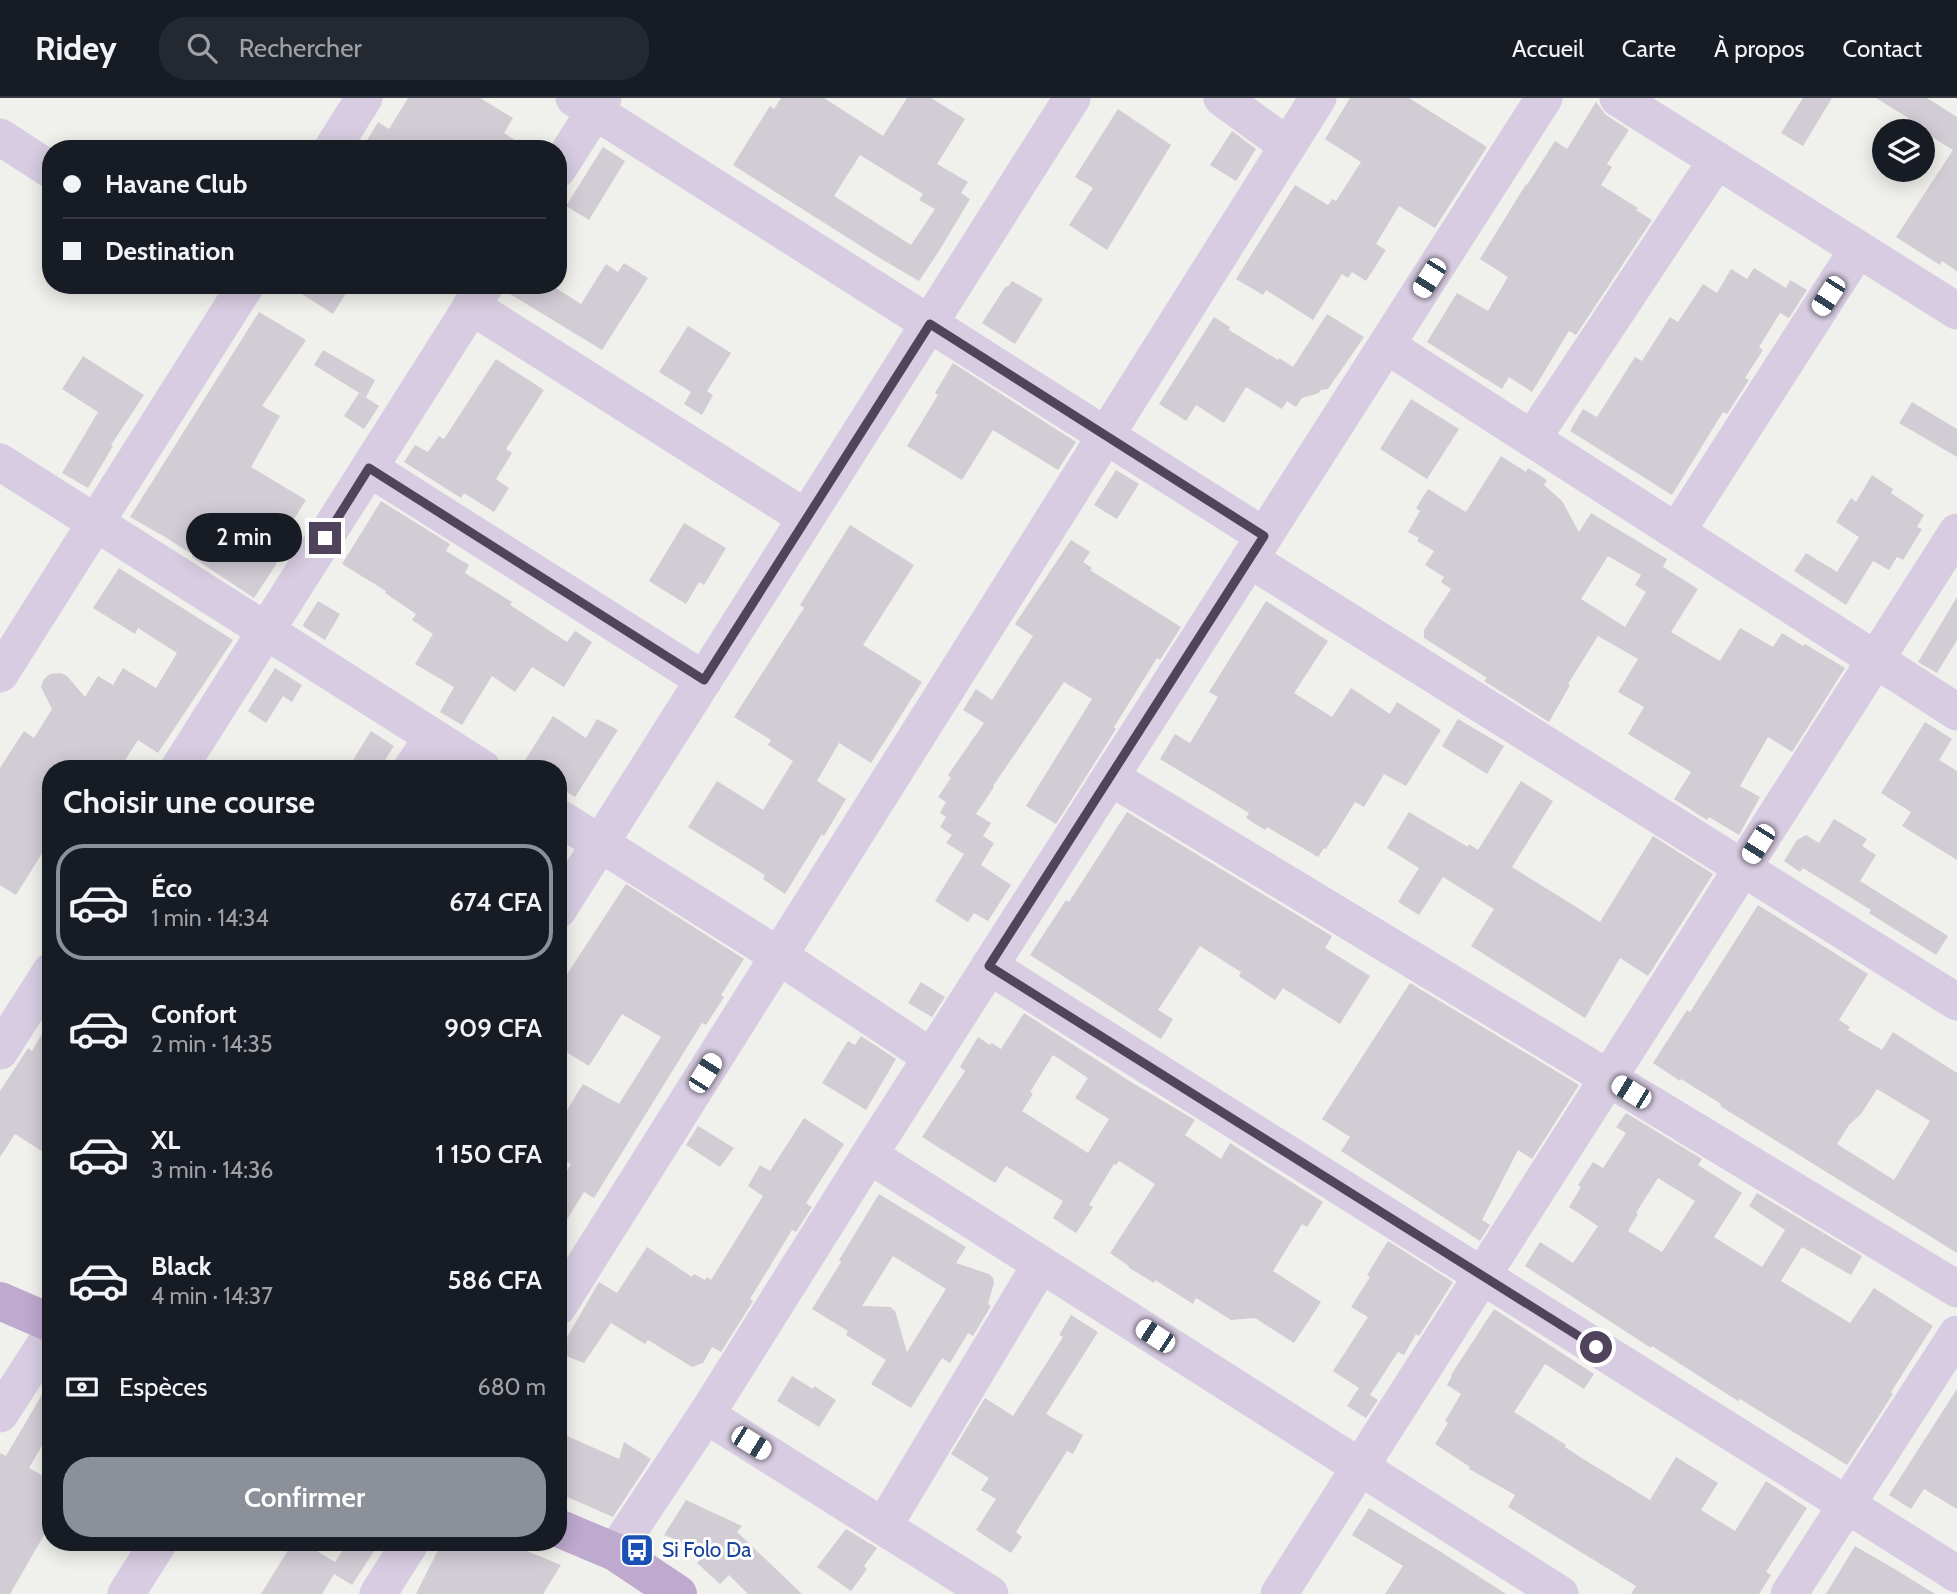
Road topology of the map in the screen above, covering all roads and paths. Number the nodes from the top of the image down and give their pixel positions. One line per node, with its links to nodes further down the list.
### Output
1 (365, 98): 9 (street)
2 (1072, 98): 18 (street)
3 (1222, 98): 10 (street)
4 (1318, 98): 10 (street)
5 (1544, 98): 19 (street)
6 (1618, 98): 12 (street)
7 (590, 102): 11 (street); 18 (street)
8 (0, 137): 13 (street)
9 (338, 140)
10 (1288, 146): 20 (street)
11 (567, 150)
12 (1717, 160): 14 (street); 21 (street)
13 (42, 164)
14 (1858, 248): 17 (street); 26 (street)
15 (234, 294): 25 (street)
16 (478, 296): 23 (street); 24 (street)
17 (1957, 311)
18 (930, 324): 20 (street); 24 (street)
19 (1386, 345): 21 (street); 28 (street)
20 (1106, 435): 28 (street); 43 (street)
21 (1532, 439): 26 (street)
22 (0, 462): 25 (street)
23 (369, 468): 29 (street); 32 (street)
24 (806, 518): 32 (street)
25 (96, 522): 29 (street); 31 (street)
26 (1677, 531): 30 (street)
27 (1957, 532): 30 (street)
28 (1257, 547): 38 (street); 41 (street)
29 (266, 631): 34 (street); 35 (street)
30 (1876, 659): 33 (street); 41 (street)
31 (0, 674)
32 (704, 680): 40 (street)
33 (1957, 712)
34 (433, 737): 36 (street); 37 (street)
35 (184, 760)
36 (417, 760)
37 (469, 760)
38 (1110, 776): 44 (street); 49 (street)
39 (567, 823): 40 (street)
40 (600, 844): 42 (street); 43 (street)
41 (1743, 867): 46 (street); 49 (street)
42 (567, 896)
43 (779, 956): 48 (street); 54 (street)
44 (989, 966): 48 (street); 52 (street)
45 (42, 985): 47 (street)
46 (1957, 1002)
47 (0, 1051)
48 (931, 1057): 50 (street)
49 (1608, 1078): 52 (street); 53 (street)
50 (869, 1155): 51 (street); 60 (street)
51 (1041, 1264): 61 (street); 63 (street)
52 (1482, 1275): 61 (street); 62 (street)
53 (1957, 1289)
54 (567, 1293)
55 (0, 1301): 56 (main road)
56 (42, 1319)
57 (1957, 1334): 62 (street)
58 (42, 1349): 59 (street)
59 (0, 1414)
60 (706, 1415): 63 (street); 67 (street)
61 (1360, 1466): 73 (street); 74 (street)
62 (1847, 1504): 68 (street); 75 (street)
63 (883, 1527): 72 (street)
64 (567, 1532): 67 (main road)
65 (153, 1551): 69 (street)
66 (405, 1551): 70 (street)
67 (615, 1552): 71 (main road)
68 (1957, 1574)
69 (126, 1594)
70 (378, 1594)
71 (678, 1594)
72 (990, 1594)
73 (1279, 1594)
74 (1560, 1594)
75 (1789, 1594)

